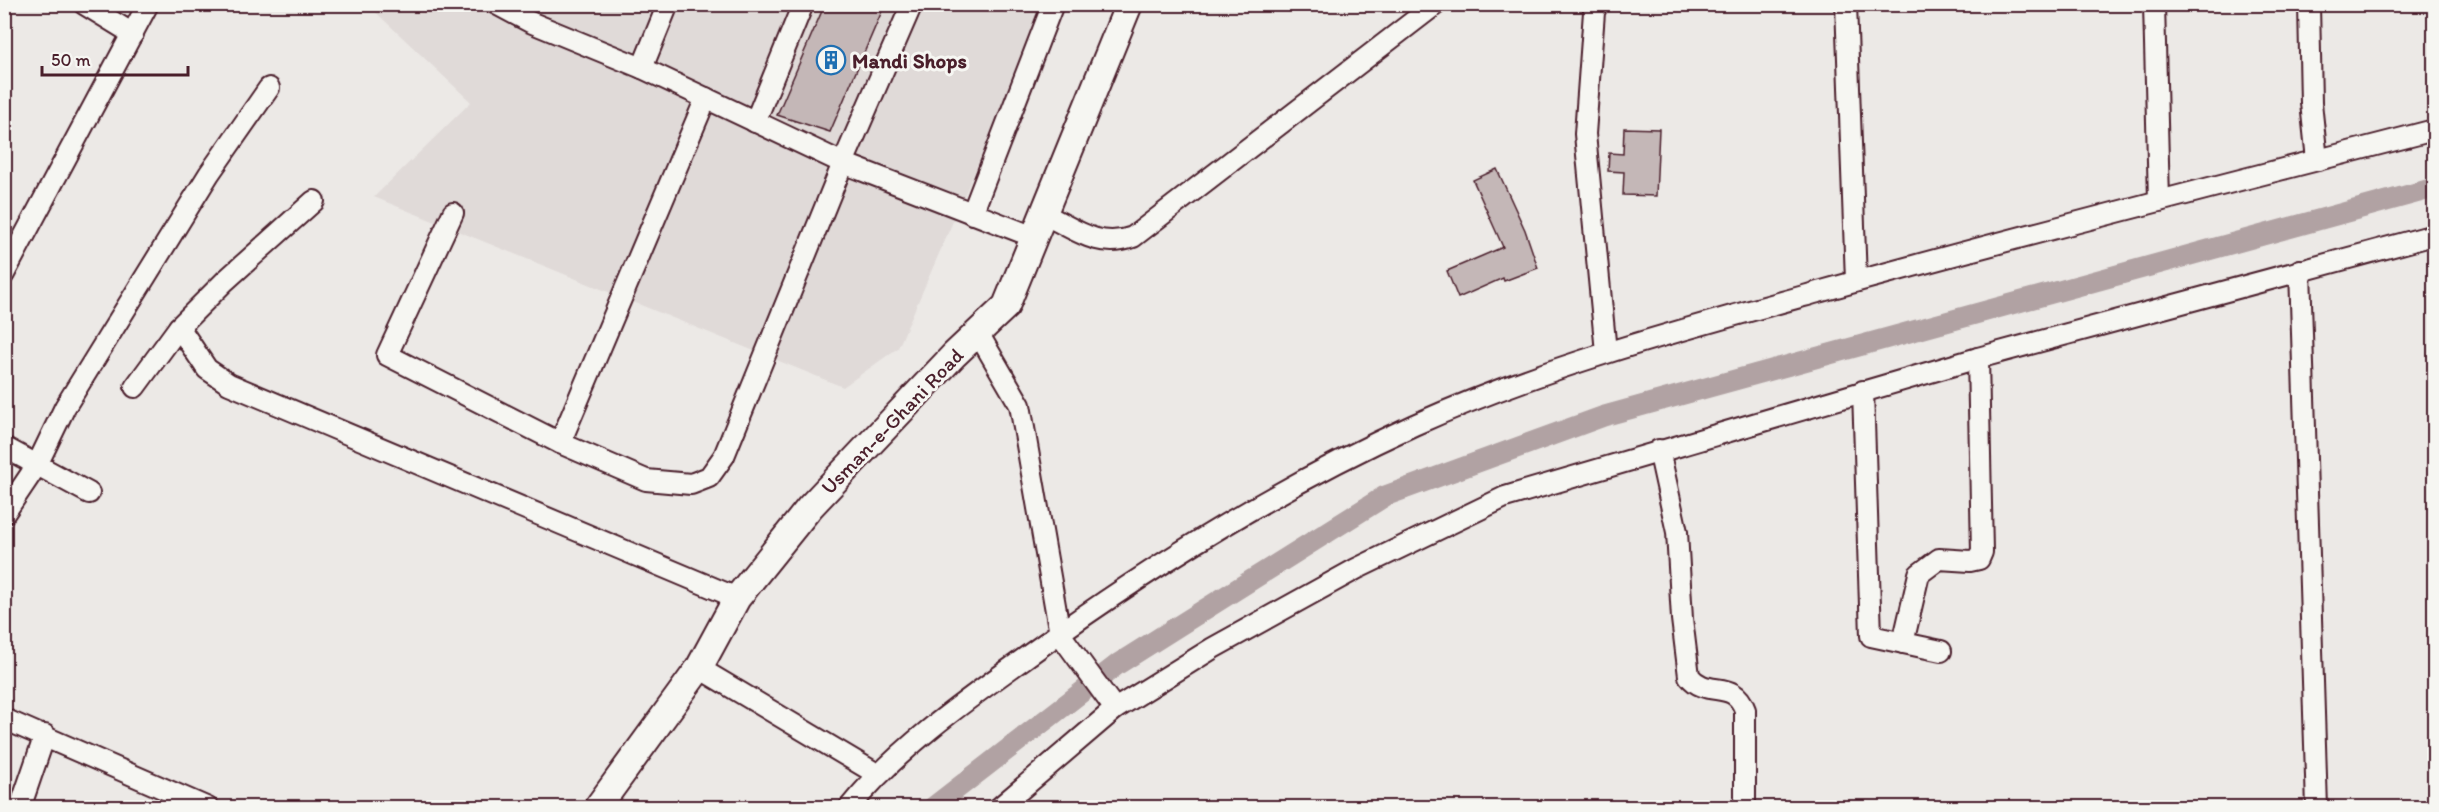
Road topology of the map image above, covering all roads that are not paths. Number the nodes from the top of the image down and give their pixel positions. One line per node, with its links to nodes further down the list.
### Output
1 (84, 4): 15 (street)
2 (148, 4): 15 (street)
3 (496, 4): 14 (street)
4 (668, 4): 16 (street)
5 (803, 4): 19 (street)
6 (912, 4): 22 (street)
7 (1053, 4): 26 (street)
8 (1129, 4): 27 (main road, Usman-e-Ghani Road)
9 (1598, 4): 34 (street)
10 (1846, 4): 31 (street)
11 (2154, 4): 24 (street)
12 (2309, 4): 21 (street)
13 (1430, 6): 27 (street)
14 (534, 13): 16 (street)
15 (133, 34): 30 (street)
16 (642, 68): 18 (street)
17 (269, 88): 41 (street)
18 (706, 98): 19 (street); 38 (street)
19 (755, 122): 22 (street)
20 (2434, 130): 21 (street)
21 (2317, 160): 24 (street)
22 (843, 163): 26 (street); 38 (street)
23 (314, 201): 32 (street)
24 (2159, 201): 31 (street)
25 (453, 213): 38 (street)
26 (972, 214): 27 (street)
27 (1039, 225): 33 (main road, Usman-e-Ghani Road)
28 (2434, 235): 29 (street)
29 (2300, 270): 35 (street); 59 (street)
30 (4, 274)
31 (1856, 282): 34 (street)
32 (179, 327): 36 (street); 44 (street)
33 (978, 333): 44 (main road, Usman-e-Ghani Road); 45 (street)
34 (1606, 352): 45 (street)
35 (1978, 358): 37 (street); 46 (street)
36 (135, 387)
37 (1863, 391): 40 (street); 46 (street)
38 (560, 443)
39 (4, 447): 41 (street)
40 (1659, 450): 49 (street); 58 (street)
41 (37, 465): 42 (street); 43 (street)
42 (89, 493)
43 (4, 514)
44 (737, 598): 48 (main road, Usman-e-Ghani Road)
45 (1060, 634): 49 (street); 52 (street)
46 (1903, 643): 47 (street)
47 (1941, 651)
48 (699, 668): 52 (street); 55 (main road, Usman-e-Ghani Road)
49 (1112, 705): 57 (street)
50 (4, 719): 51 (street)
51 (45, 735): 53 (street); 54 (street)
52 (877, 774): 56 (street)
53 (20, 807)
54 (208, 807)
55 (597, 807)
56 (849, 807)
57 (999, 807)
58 (1744, 807)
59 (2317, 807)

